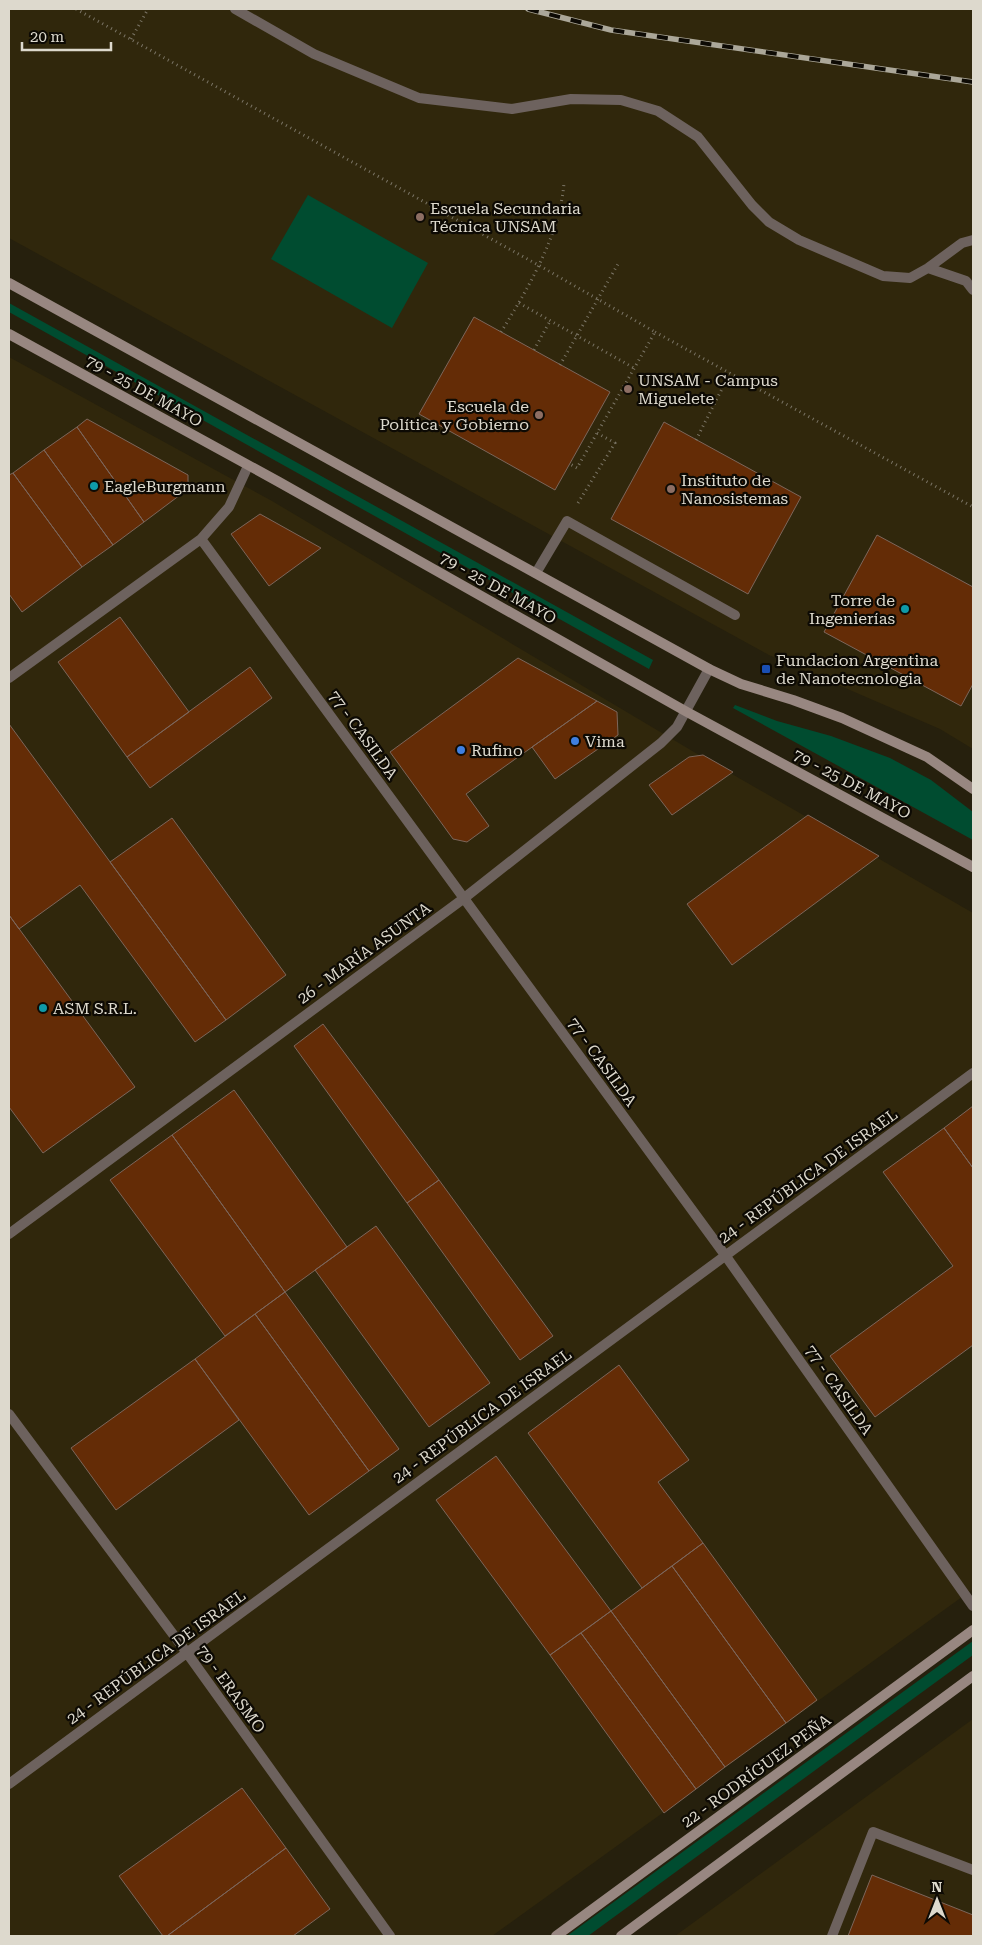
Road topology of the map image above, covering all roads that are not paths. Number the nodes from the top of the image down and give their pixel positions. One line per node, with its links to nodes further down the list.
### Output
1 (235, 9): 3 (street)
2 (973, 240): 3 (street)
3 (928, 268): 5 (street)
4 (9, 282): 9 (main road, 79 - 25 DE MAYO)
5 (973, 290)
6 (9, 334): 7 (main road, 79 - 25 DE MAYO)
7 (248, 466): 8 (street); 13 (main road, 79 - 25 DE MAYO)
8 (201, 539): 12 (street); 16 (street, 77 - CASILDA)
9 (536, 573): 10 (street); 11 (main road, 79 - 25 DE MAYO)
10 (735, 615)
11 (709, 669): 13 (street, 26 - MARÍA ASUNTA); 14 (main road, 79 - 25 DE MAYO)
12 (9, 678)
13 (686, 712): 15 (main road, 79 - 25 DE MAYO); 16 (street, 26 - MARÍA ASUNTA)
14 (973, 788)
15 (973, 867)
16 (463, 899): 18 (street, 26 - MARÍA ASUNTA); 19 (street, 77 - CASILDA)
17 (973, 1073): 19 (street, 24 - REPÚBLICA DE ISRAEL)
18 (9, 1234)
19 (725, 1255): 21 (street, 77 - CASILDA); 23 (street, 24 - REPÚBLICA DE ISRAEL)
20 (9, 1414): 23 (street, 79 - ERASMO)
21 (973, 1606)
22 (973, 1630): 28 (main road, 22 - RODRÍGUEZ PEÑA)
23 (187, 1653): 25 (street, 24 - REPÚBLICA DE ISRAEL); 27 (street, 79 - ERASMO)
24 (973, 1676): 29 (main road)
25 (9, 1784)
26 (973, 1870): 30 (street)
27 (390, 1936)
28 (556, 1936)
29 (621, 1936)
30 (832, 1936)

